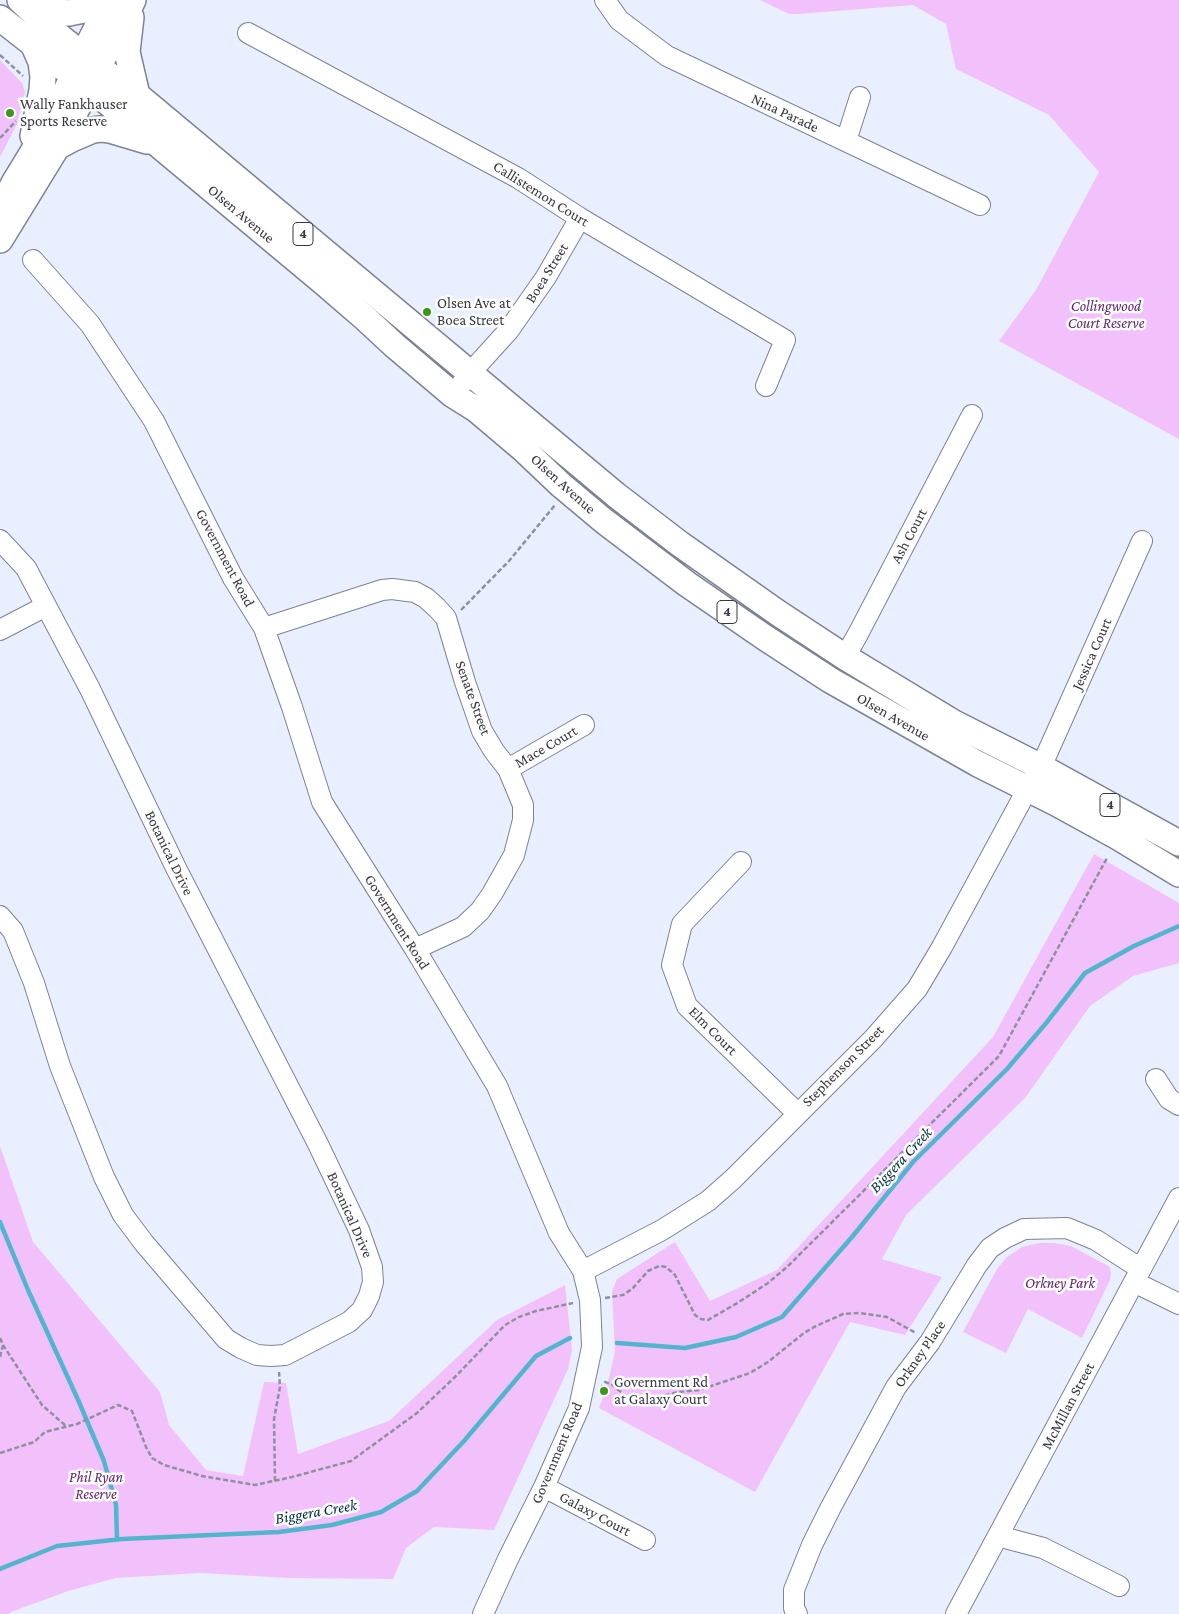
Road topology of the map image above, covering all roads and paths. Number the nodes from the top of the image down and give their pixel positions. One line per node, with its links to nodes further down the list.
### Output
1 (20, 0): 2 (main road); 10 (main road, Olsen Avenue / 4)
2 (104, 0)
3 (112, 0): 10 (main road)
4 (134, 0): 10 (main road); 12 (main road)
5 (604, 0): 16 (street, Nina Parade)
6 (0, 18): 8 (main road, Olsen Avenue / 4)
7 (248, 33): 22 (street, Callistemon Court)
8 (34, 46): 10 (main road, Olsen Avenue / 4); 19 (main road)
9 (0, 55): 11 (path)
10 (85, 72): 12 (main road, Olsen Avenue / 4); 17 (main road, Olsen Avenue / 4); 18 (main road); 19 (main road)
11 (24, 77)
12 (137, 95): 25 (main road, Olsen Avenue / 4)
13 (860, 98): 16 (street)
14 (18, 118): 15 (path)
15 (0, 138)
16 (846, 141): 20 (street, Nina Parade)
17 (156, 144): 18 (main road); 27 (main road, Olsen Avenue / 4)
18 (57, 147): 23 (main road)
19 (29, 158): 21 (main road)
20 (980, 205)
21 (0, 210)
22 (580, 218): 25 (street, Boea Street); 26 (street, Callistemon Court)
23 (0, 240)
24 (32, 260): 34 (street, Government Road)
25 (470, 373): 27 (street, Boea Street); 36 (main road, Olsen Avenue / 4)
26 (766, 386)
27 (453, 395): 40 (main road, Olsen Avenue / 4)
28 (972, 415): 36 (street, Ash Court)
29 (554, 505): 33 (path)
30 (0, 540): 32 (street, Botanical Drive)
31 (1142, 541): 38 (street, Jessica Court)
32 (46, 606): 35 (street); 58 (street, Botanical Drive)
33 (446, 618): 34 (street, Senate Street); 39 (street, Senate Street)
34 (264, 628): 46 (street, Government Road)
35 (0, 630)
36 (845, 657): 38 (main road, Olsen Avenue / 4)
37 (584, 725): 39 (street, Mace Court)
38 (1041, 768): 40 (street, Jessica Court); 41 (main road, Olsen Avenue / 4)
39 (508, 769): 46 (street, Senate Street)
40 (1027, 790): 44 (main road, Olsen Avenue / 4); 49 (street, Stephenson Street)
41 (1179, 843)
42 (1107, 858): 53 (path)
43 (741, 862): 49 (street, Elm Court)
44 (1179, 874)
45 (0, 916): 58 (street, Botanical Drive)
46 (415, 949): 51 (street, Government Road)
47 (1156, 1079): 48 (street)
48 (1179, 1105)
49 (797, 1113): 51 (street, Stephenson Street)
50 (1179, 1198): 52 (street, McMillan Street)
51 (583, 1271): 53 (street, Government Road)
52 (1138, 1275): 54 (street, Orkney Place); 65 (street, McMillan Street); 69 (street, Orkney Place)
53 (590, 1300): 60 (street, Government Road); 63 (path)
54 (1179, 1304)
55 (898, 1322): 60 (path)
56 (0, 1338): 57 (path)
57 (4, 1346): 59 (path); 61 (path)
58 (278, 1356): 63 (path)
59 (0, 1357)
60 (585, 1380): 64 (street, Government Road)
61 (66, 1426): 62 (path); 63 (path)
62 (0, 1453)
63 (275, 1480)
64 (544, 1487): 66 (street, Galaxy Court); 68 (street, Government Road)
65 (998, 1536): 67 (street); 70 (street, McMillan Street)
66 (645, 1540)
67 (1120, 1586)
68 (484, 1614)
69 (797, 1614)
70 (956, 1614)

